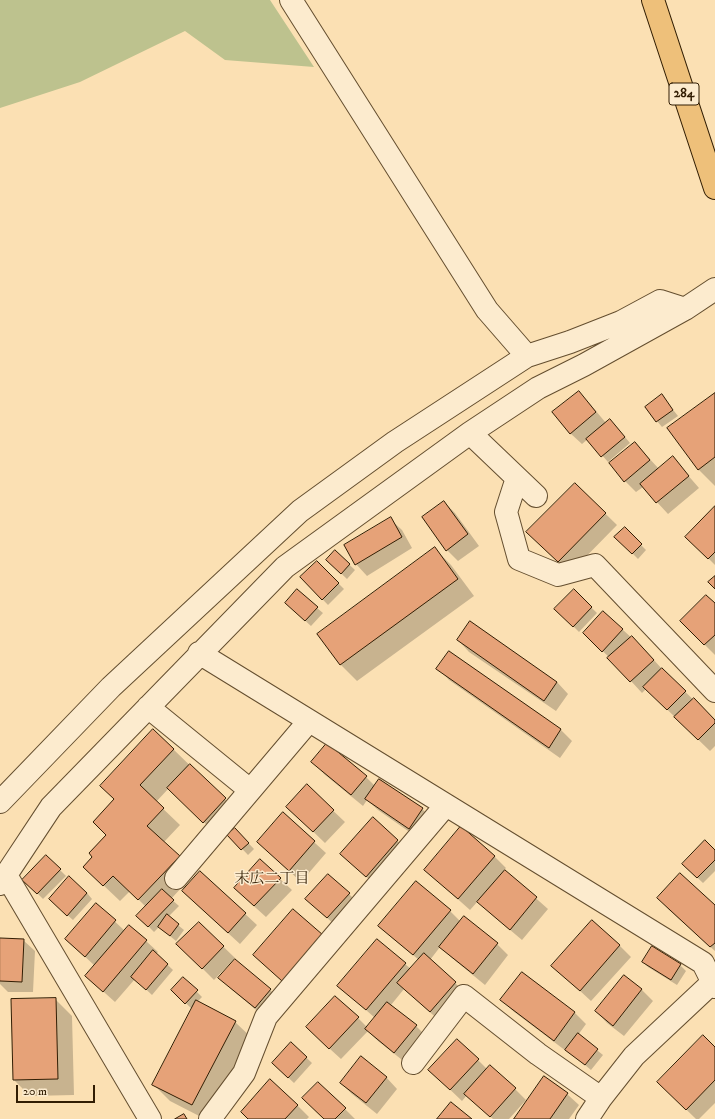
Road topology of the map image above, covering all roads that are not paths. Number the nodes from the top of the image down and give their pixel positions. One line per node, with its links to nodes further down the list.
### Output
1 (291, 0): 6 (street)
2 (653, 0): 3 (highway, 284)
3 (715, 188)
4 (715, 290): 5 (street)
5 (685, 309): 6 (street); 7 (street)
6 (526, 356): 15 (street)
7 (470, 433): 8 (street); 10 (street)
8 (517, 478): 9 (street); 11 (street)
9 (536, 496)
10 (199, 653): 12 (street); 13 (street)
11 (715, 691)
12 (148, 707): 14 (street); 18 (street)
13 (309, 721): 14 (street); 16 (street)
14 (250, 790): 17 (street)
15 (0, 802)
16 (446, 805): 19 (street); 23 (street)
17 (176, 878)
18 (3, 880): 22 (street)
19 (714, 983): 21 (street)
20 (413, 1063): 21 (street)
21 (601, 1098): 24 (street)
22 (150, 1119)
23 (210, 1119)
24 (587, 1119)

